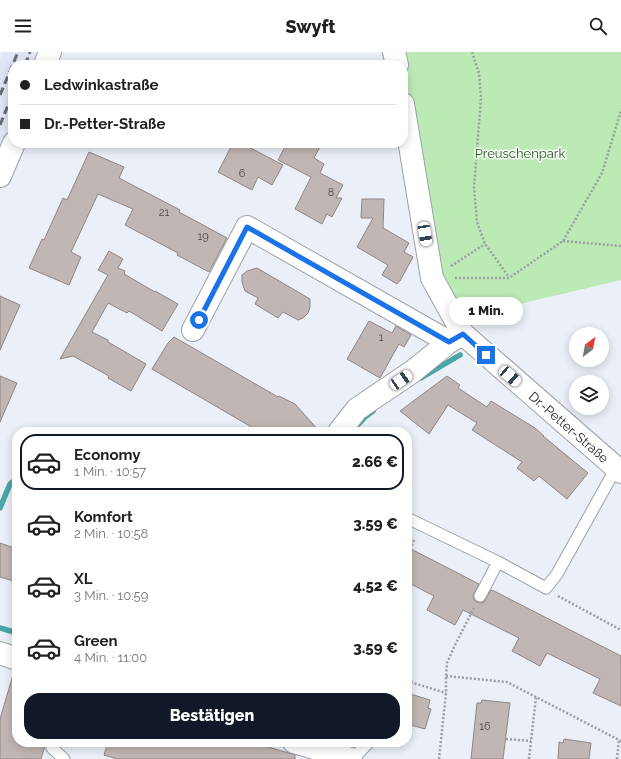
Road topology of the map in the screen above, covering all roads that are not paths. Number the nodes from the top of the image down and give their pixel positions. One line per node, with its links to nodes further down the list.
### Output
1 (408, 134): 5 (street, Dr.-Petter-Straße)
2 (12, 148): 3 (street)
3 (0, 176)
4 (193, 330): 5 (street)
5 (456, 338): 6 (street); 7 (street, Dr.-Petter-Straße)
6 (343, 427)
7 (618, 470): 9 (lane)
8 (412, 520): 9 (lane)
9 (498, 562): 10 (lane)
10 (480, 596)
11 (0, 654): 12 (street)
12 (12, 658)
13 (52, 747): 16 (lane)
14 (311, 747): 17 (street)
15 (364, 747): 17 (lane)
16 (64, 759)
17 (352, 759)

